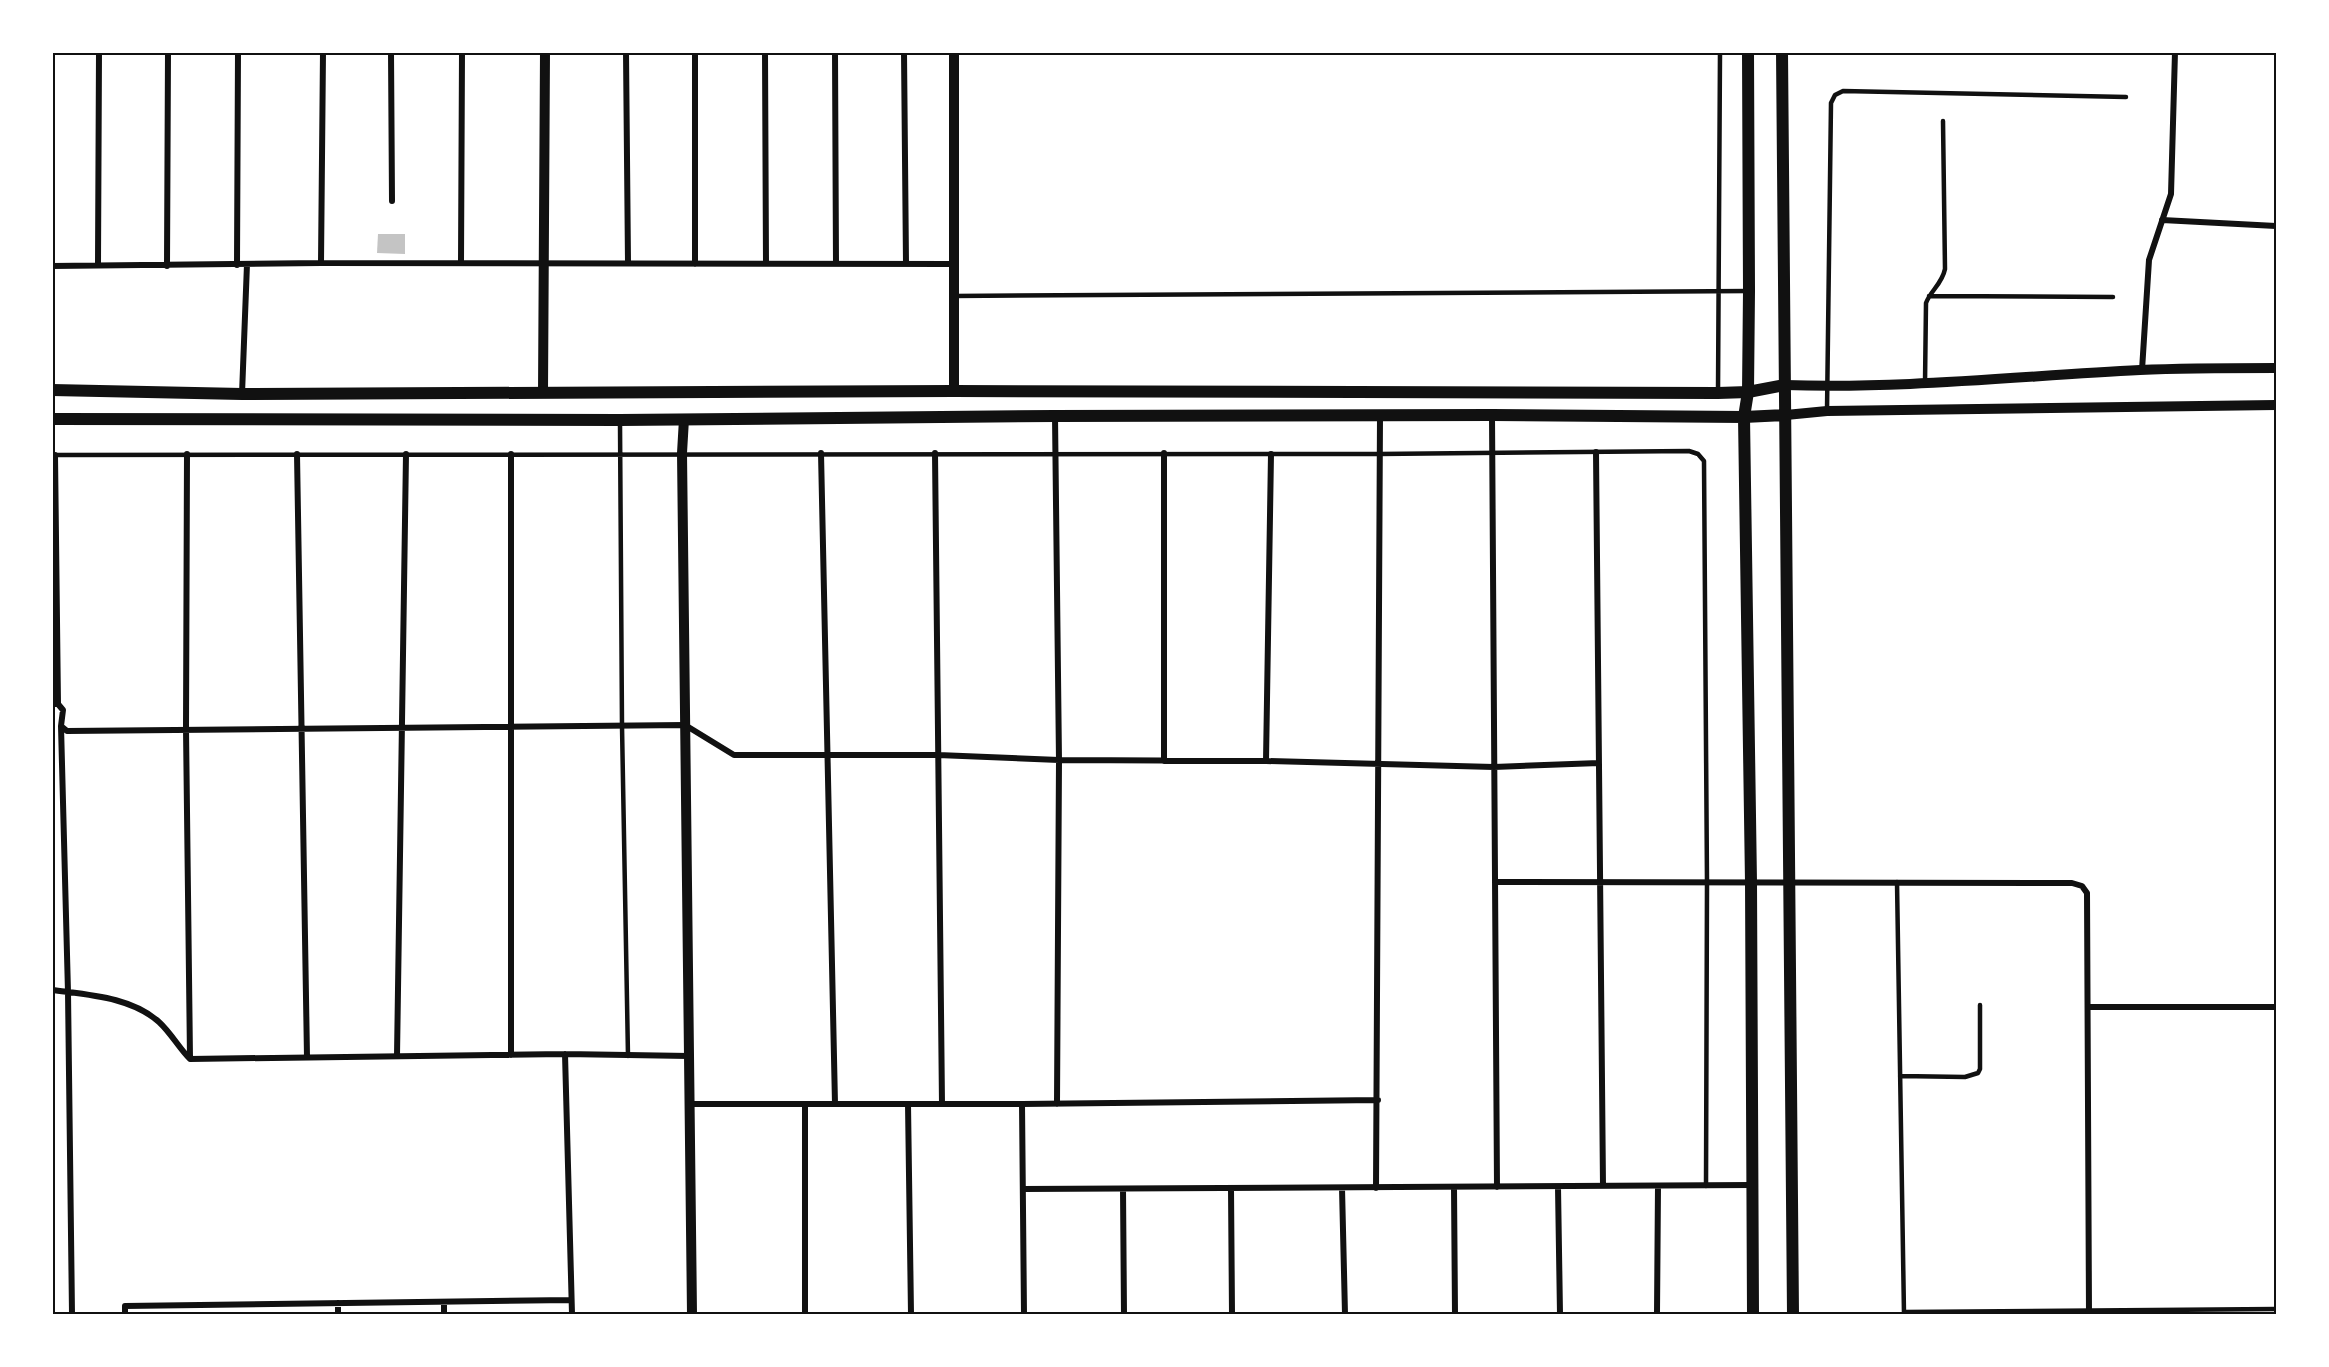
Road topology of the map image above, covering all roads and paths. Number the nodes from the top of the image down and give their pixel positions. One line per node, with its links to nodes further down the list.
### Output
1 (99, 52): 33 (street)
2 (168, 52): 36 (street)
3 (238, 52): 34 (street)
4 (323, 52): 23 (street)
5 (391, 52): 20 (street)
6 (462, 52): 24 (street)
7 (545, 52): 25 (street)
8 (626, 52): 26 (street)
9 (695, 52): 28 (street)
10 (765, 52): 29 (street)
11 (836, 52): 30 (street)
12 (904, 52): 31 (street)
13 (954, 52): 32 (street)
14 (1720, 52): 37 (lane)
15 (1748, 52): 38 (main road)
16 (1782, 52): 45 (main road)
17 (2175, 52): 21 (street)
18 (2126, 97): 46 (lane)
19 (1943, 121): 40 (lane)
20 (392, 201)
21 (2162, 219): 22 (street); 43 (street)
22 (2277, 225)
23 (321, 263): 24 (street); 27 (street)
24 (461, 263): 25 (street)
25 (542, 263): 26 (street); 50 (street)
26 (627, 263): 28 (street)
27 (247, 264): 34 (street); 52 (street)
28 (695, 264): 29 (street)
29 (766, 264): 30 (street)
30 (836, 264): 31 (street)
31 (906, 264): 32 (street)
32 (955, 264): 39 (street)
33 (98, 265): 35 (street); 36 (street)
34 (237, 265): 36 (street)
35 (52, 266)
36 (167, 266)
37 (1720, 291): 38 (lane); 39 (lane); 51 (lane)
38 (1749, 291): 49 (main road)
39 (953, 296): 48 (street)
40 (1929, 296): 41 (lane); 44 (lane)
41 (2114, 297)
42 (2277, 368): 43 (street)
43 (2142, 370): 44 (street)
44 (1925, 383): 46 (street)
45 (1785, 385): 46 (street); 49 (main road); 56 (main road)
46 (1826, 387): 54 (lane)
47 (52, 390): 52 (main road)
48 (954, 391): 50 (main road); 51 (main road)
49 (1748, 392): 51 (main road); 59 (main road)
50 (543, 393): 52 (main road)
51 (1718, 393)
52 (242, 394)
53 (2277, 405): 54 (street)
54 (1827, 411): 56 (street)
55 (1492, 415): 58 (main road); 59 (main road); 70 (street)
56 (1786, 415): 59 (main road); 98 (main road)
57 (1056, 416): 58 (main road); 61 (main road); 68 (street)
58 (1380, 416): 76 (street)
59 (1744, 417): 97 (main road)
60 (52, 419): 62 (main road)
61 (684, 419): 62 (main road); 65 (street)
62 (620, 420): 64 (lane)
63 (1596, 452): 70 (lane); 92 (street); 96 (lane)
64 (622, 453): 65 (lane); 74 (lane); 82 (lane)
65 (682, 453): 66 (lane); 79 (street)
66 (821, 453): 67 (lane); 86 (street)
67 (935, 453): 68 (lane); 87 (street)
68 (1056, 453): 69 (lane); 88 (street)
69 (1164, 453): 75 (lane); 89 (street)
70 (1492, 453): 76 (lane); 93 (street)
71 (187, 454): 72 (lane); 77 (lane); 85 (street)
72 (297, 454): 73 (lane); 84 (street)
73 (406, 454): 74 (lane); 83 (street)
74 (511, 454): 81 (street)
75 (1271, 454): 76 (lane); 90 (street)
76 (1379, 454): 91 (street)
77 (54, 455): 78 (street)
78 (55, 704): 80 (street)
79 (685, 725): 82 (street); 86 (street); 109 (street)
80 (61, 726): 85 (street); 101 (street)
81 (511, 726): 82 (street); 83 (street); 105 (street)
82 (622, 726): 108 (lane)
83 (402, 727): 84 (street); 107 (street)
84 (301, 728): 85 (street); 110 (street)
85 (186, 729): 111 (street)
86 (828, 755): 87 (street); 116 (street)
87 (938, 755): 88 (street); 118 (street)
88 (1059, 760): 89 (street); 120 (street)
89 (1164, 761): 90 (street)
90 (1266, 761): 91 (street)
91 (1377, 763): 93 (street); 113 (street)
92 (1599, 763): 93 (street); 95 (street)
93 (1494, 767): 94 (street)
94 (1495, 882): 95 (street); 127 (street)
95 (1600, 882): 96 (street); 123 (street)
96 (1707, 882): 97 (street); 125 (lane)
97 (1751, 882): 98 (street); 121 (main road)
98 (1788, 882): 99 (street); 157 (main road)
99 (1896, 882): 103 (street); 112 (lane)
100 (52, 990): 101 (street)
101 (68, 992): 111 (street); 140 (street)
102 (1980, 1005): 112 (lane)
103 (2088, 1007): 104 (street); 138 (street)
104 (2277, 1007)
105 (511, 1054): 106 (street); 107 (street)
106 (565, 1054): 108 (street); 133 (street)
107 (397, 1056): 110 (street)
108 (628, 1056): 109 (street)
109 (689, 1056): 114 (street)
110 (307, 1057): 111 (street)
111 (190, 1059)
112 (1900, 1076): 139 (lane)
113 (1378, 1100): 120 (street); 130 (street)
114 (689, 1104): 115 (street); 146 (street)
115 (805, 1104): 116 (street); 147 (street)
116 (835, 1104): 117 (street)
117 (908, 1104): 118 (street); 148 (street)
118 (942, 1104): 119 (street)
119 (1022, 1104): 120 (street); 131 (street)
120 (1057, 1104)
121 (1752, 1185): 125 (street); 156 (main road)
122 (1558, 1186): 123 (street); 127 (street); 154 (street)
123 (1603, 1186): 124 (street)
124 (1658, 1186): 125 (street); 155 (street)
125 (1706, 1186)
126 (1454, 1187): 127 (street); 130 (street); 153 (street)
127 (1497, 1187)
128 (1231, 1188): 129 (street); 132 (street); 151 (street)
129 (1342, 1188): 130 (street); 152 (street)
130 (1376, 1188)
131 (1023, 1189): 132 (street); 149 (street)
132 (1123, 1189): 150 (street)
133 (572, 1300): 134 (street); 145 (street)
134 (444, 1302): 135 (street); 144 (street)
135 (338, 1303): 136 (street); 143 (street)
136 (228, 1305): 141 (street); 142 (street)
137 (2277, 1309): 138 (lane)
138 (2089, 1312): 139 (lane)
139 (1904, 1313)
140 (72, 1314)
141 (125, 1314)
142 (228, 1314)
143 (338, 1314)
144 (444, 1314)
145 (572, 1314)
146 (692, 1314)
147 (806, 1314)
148 (911, 1314)
149 (1024, 1314)
150 (1124, 1314)
151 (1232, 1314)
152 (1345, 1314)
153 (1455, 1314)
154 (1560, 1314)
155 (1657, 1314)
156 (1753, 1314)
157 (1793, 1314)

